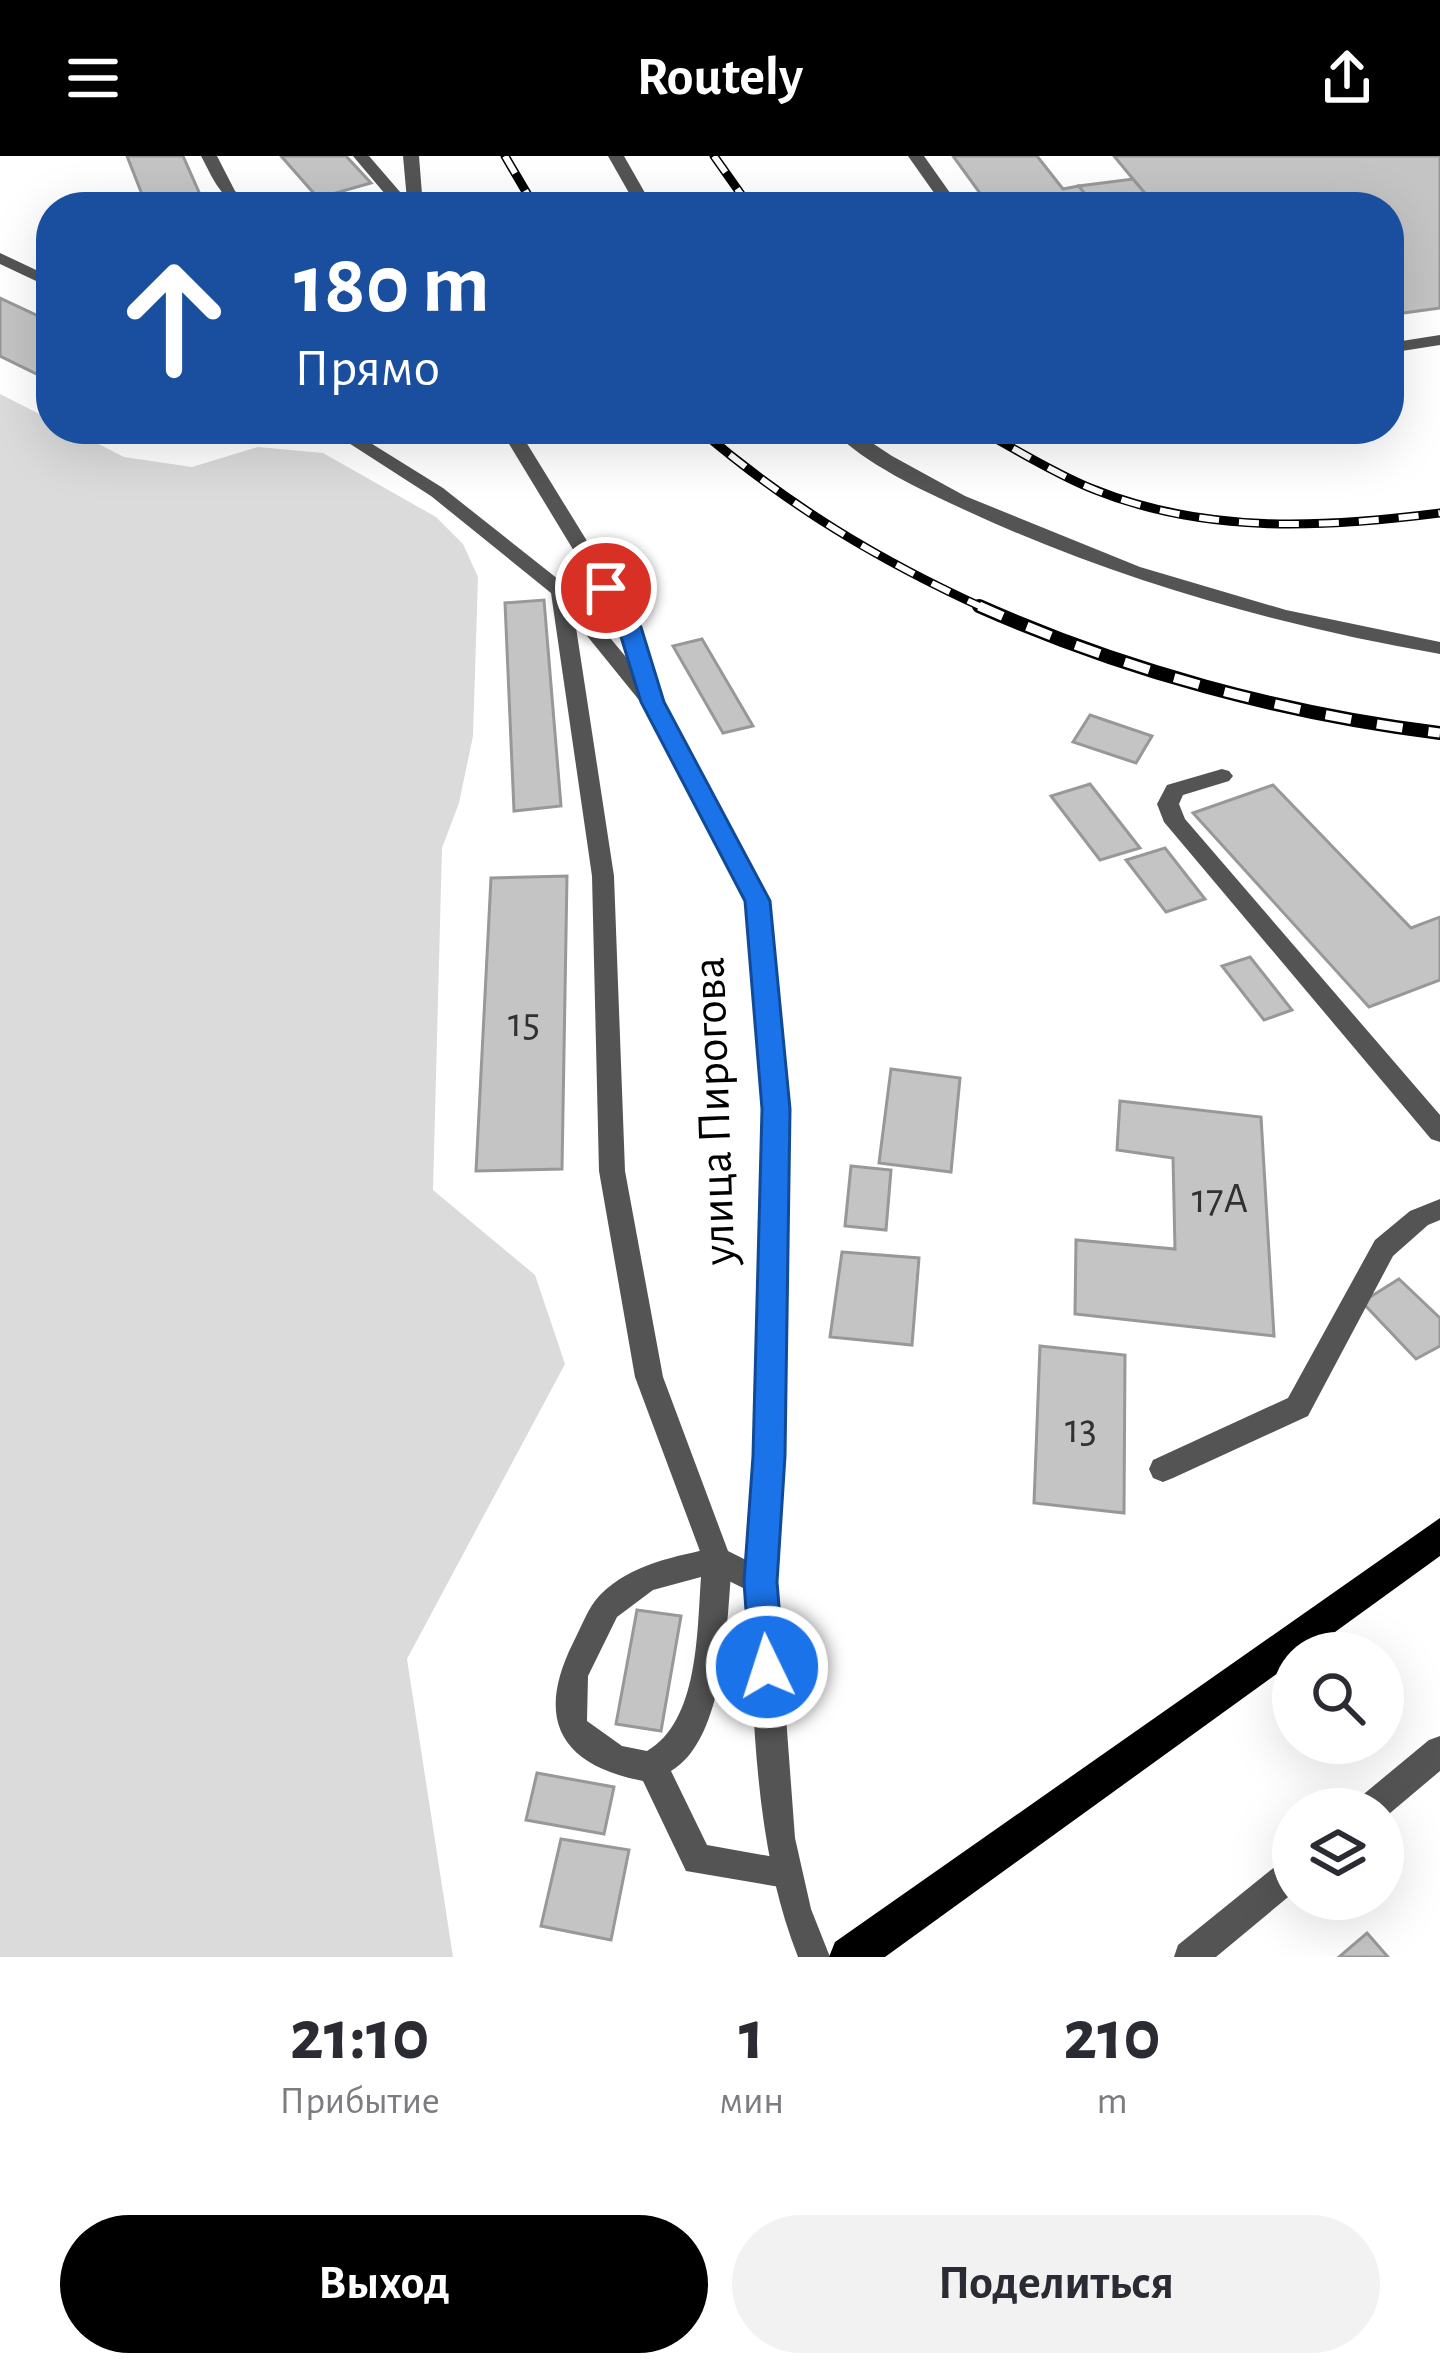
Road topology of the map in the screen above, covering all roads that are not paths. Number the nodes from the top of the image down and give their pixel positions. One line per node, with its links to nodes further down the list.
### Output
1 (209, 156): 6 (street)
2 (361, 156): 7 (street)
3 (411, 156): 8 (street)
4 (616, 156): 9 (street)
5 (916, 156): 10 (street)
6 (228, 192)
7 (391, 192)
8 (414, 192)
9 (636, 192)
10 (941, 192)
11 (0, 258): 12 (street)
12 (36, 276)
13 (1440, 340): 14 (street)
14 (1404, 346)
15 (360, 444): 18 (street, улица Пирогова)
16 (518, 444): 20 (street)
17 (859, 444): 19 (street)
18 (561, 591): 20 (street, улица Пирогова); 26 (street)
19 (1440, 648)
20 (652, 702): 27 (street, улица Пирогова)
21 (1222, 776): 22 (street)
22 (1440, 1132)
23 (1440, 1209): 24 (street)
24 (1163, 1468)
25 (1440, 1535): 34 (main road)
26 (717, 1560): 27 (street); 29 (street); 29 (street)
27 (761, 1582): 31 (street, улица Пирогова)
28 (1440, 1751): 30 (street)
29 (652, 1766): 31 (street)
30 (1395, 1788)
31 (787, 1872): 33 (street, улица Пирогова)
32 (1272, 1889): 35 (street)
33 (814, 1957)
34 (850, 1957)
35 (1190, 1957)

